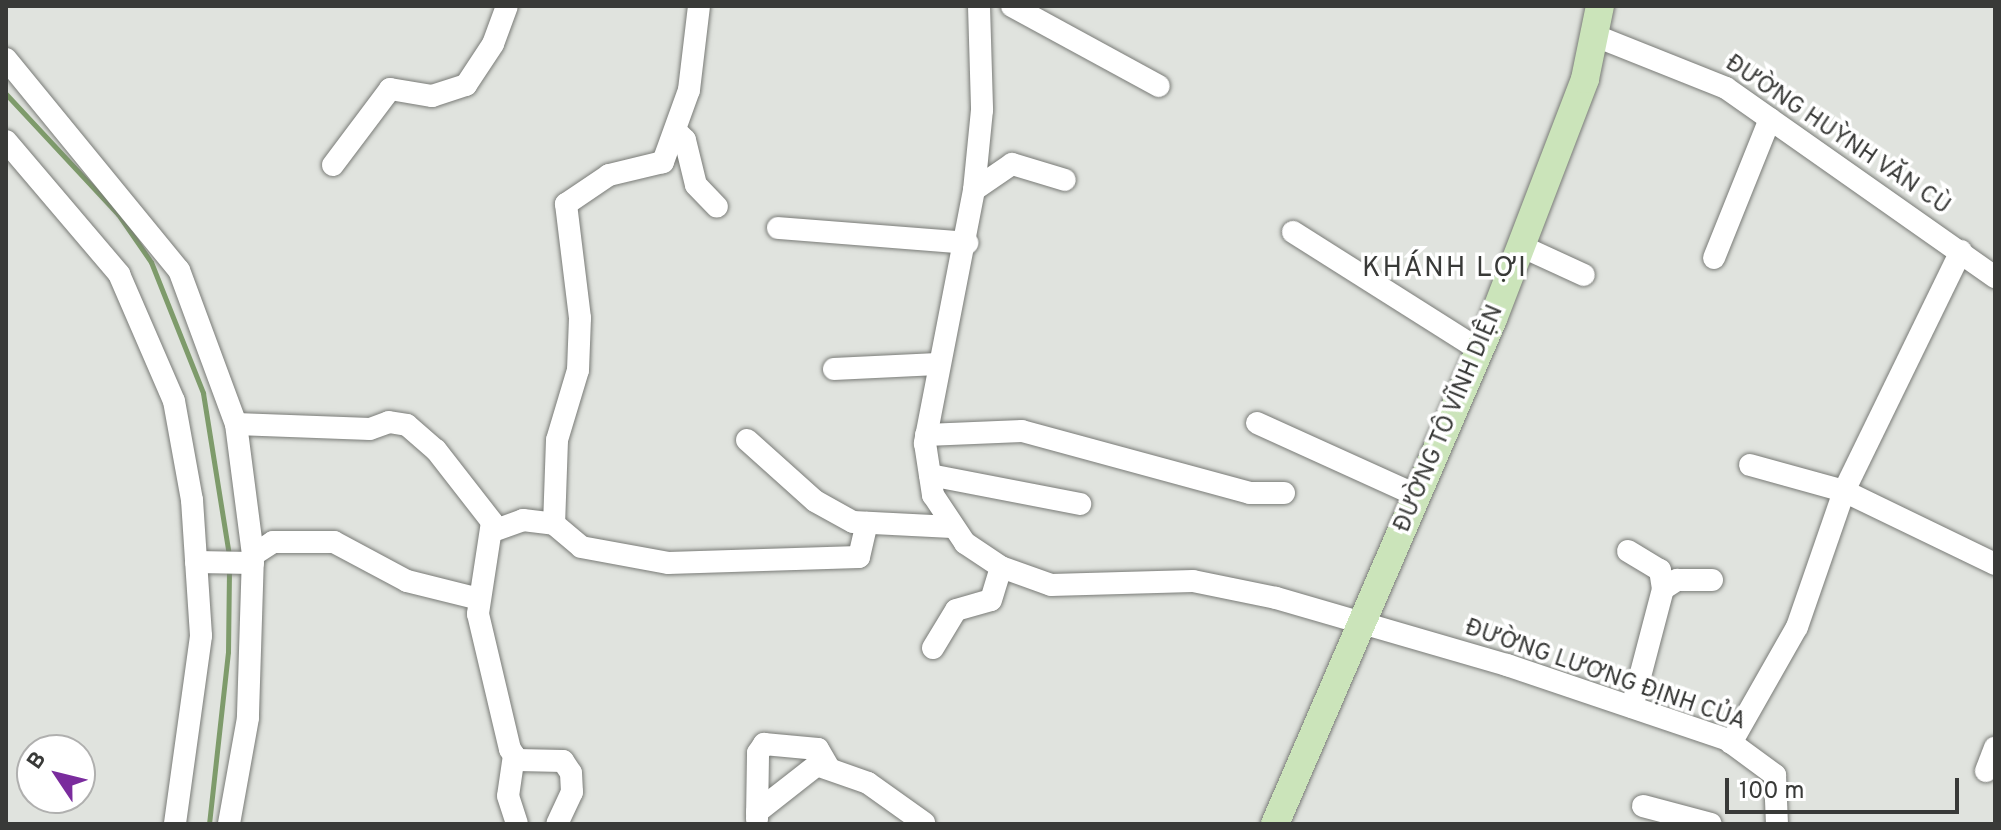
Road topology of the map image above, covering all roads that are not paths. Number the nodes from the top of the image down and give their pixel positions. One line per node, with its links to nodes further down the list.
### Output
1 (507, 6): 12 (street)
2 (699, 6): 10 (street)
3 (979, 6): 14 (street)
4 (1012, 6): 8 (street)
5 (1600, 6): 6 (main road, ĐƯỜNG TÔ VĨNH DIỆN)
6 (1596, 36): 9 (street, ĐƯỜNG HUỲNH VĂN CÙ); 19 (main road, ĐƯỜNG TÔ VĨNH DIỆN)
7 (6, 59): 28 (street)
8 (1159, 86)
9 (1770, 119): 20 (street, ĐƯỜNG HUỲNH VĂN CÙ); 21 (street)
10 (677, 132): 15 (street); 38 (street)
11 (6, 141): 43 (street)
12 (333, 165)
13 (1065, 180): 14 (street)
14 (974, 190): 18 (street)
15 (717, 207)
16 (778, 228): 18 (street)
17 (1293, 232): 24 (street)
18 (967, 243): 25 (street)
19 (1521, 246): 22 (street); 24 (main road, ĐƯỜNG TÔ VĨNH DIỆN)
20 (1961, 251): 23 (street, ĐƯỜNG HUỲNH VĂN CÙ); 33 (street)
21 (1714, 258)
22 (1584, 275)
23 (1995, 277)
24 (1480, 350): 35 (main road, ĐƯỜNG TÔ VĨNH DIỆN)
25 (937, 364): 26 (street); 29 (street)
26 (834, 369)
27 (1257, 423): 35 (street)
28 (236, 424): 40 (street); 42 (street)
29 (926, 435): 32 (street); 34 (street)
30 (747, 440): 37 (street)
31 (1750, 465): 33 (street)
32 (930, 475): 36 (street); 39 (street)
33 (1844, 491): 44 (street); 52 (street)
34 (1284, 493)
35 (1418, 496): 49 (main road, ĐƯỜNG TÔ VĨNH DIỆN)
36 (1080, 504)
37 (867, 523): 38 (street); 39 (street)
38 (554, 524): 40 (street)
39 (952, 527): 45 (street, ĐƯỜNG LƯƠNG ĐỊNH CỦA)
40 (493, 531): 48 (street)
41 (1628, 551): 47 (street)
42 (250, 561): 43 (street); 48 (street); 61 (street)
43 (203, 563): 60 (street)
44 (1995, 564)
45 (1001, 567): 49 (street, ĐƯỜNG LƯƠNG ĐỊNH CỦA); 50 (street)
46 (1712, 580): 47 (street)
47 (1663, 589): 51 (street)
48 (479, 599): 54 (street)
49 (1362, 627): 51 (street, ĐƯỜNG LƯƠNG ĐỊNH CỦA); 64 (main road, ĐƯỜNG TÔ VĨNH DIỆN)
50 (933, 648)
51 (1632, 707): 52 (street, ĐƯỜNG LƯƠNG ĐỊNH CỦA)
52 (1731, 743): 66 (street, ĐƯỜNG LƯƠNG ĐỊNH CỦA)
53 (1995, 748): 56 (street)
54 (514, 755): 62 (street); 63 (street)
55 (828, 766): 58 (street); 58 (street); 59 (street)
56 (1986, 771)
57 (1643, 806): 65 (street)
58 (757, 818)
59 (924, 823)
60 (175, 824)
61 (229, 824)
62 (517, 824)
63 (557, 824)
64 (1275, 824)
65 (1711, 824)
66 (1777, 824)

